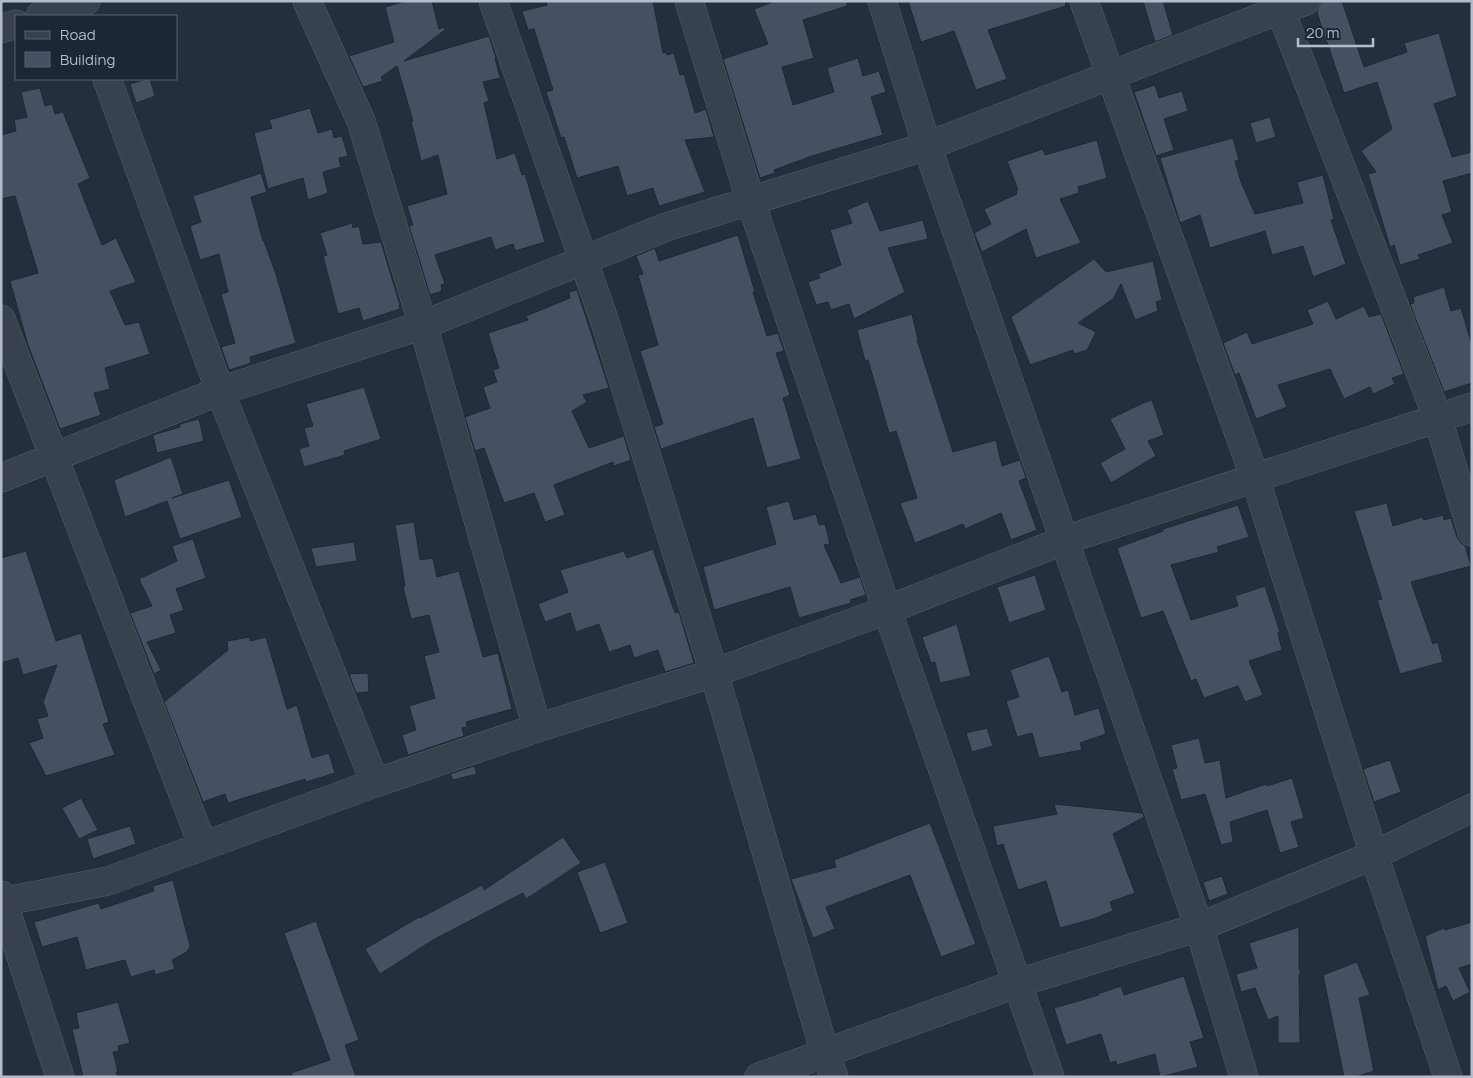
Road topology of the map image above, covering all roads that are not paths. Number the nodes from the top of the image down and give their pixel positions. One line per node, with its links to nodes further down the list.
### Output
1 (307, 1): 18 (street)
2 (493, 1): 16 (street)
3 (689, 1): 15 (street)
4 (882, 1): 14 (street)
5 (1084, 1): 12 (street)
6 (1306, 1): 8 (street)
7 (83, 5): 9 (street)
8 (1278, 6): 12 (street); 21 (street)
9 (44, 15)
10 (15, 24): 11 (street)
11 (1, 29)
12 (1110, 75): 14 (street); 23 (street)
13 (108, 80): 19 (street)
14 (927, 146): 15 (street); 25 (street)
15 (751, 202): 16 (street); 26 (street)
16 (583, 260): 18 (street); 27 (street)
17 (1, 319): 31 (street)
18 (423, 325): 19 (street); 28 (street)
19 (220, 391): 22 (street); 29 (street)
20 (1472, 408): 21 (street)
21 (1438, 418): 23 (street); 24 (street)
22 (1, 478)
23 (1255, 478): 25 (street); 32 (street)
24 (1472, 532)
25 (1065, 540): 26 (street); 34 (street)
26 (887, 610): 27 (street); 35 (street)
27 (714, 673): 28 (street); 36 (street)
28 (537, 728): 29 (street)
29 (375, 783): 31 (street)
30 (1472, 808): 32 (street)
31 (203, 846): 33 (street)
32 (1374, 855): 34 (street); 41 (street)
33 (2, 900): 37 (street)
34 (1199, 927): 35 (street); 40 (street)
35 (1018, 983): 36 (street); 39 (street)
36 (829, 1065): 38 (street)
37 (60, 1077)
38 (759, 1077)
39 (1050, 1077)
40 (1244, 1077)
41 (1448, 1077)

